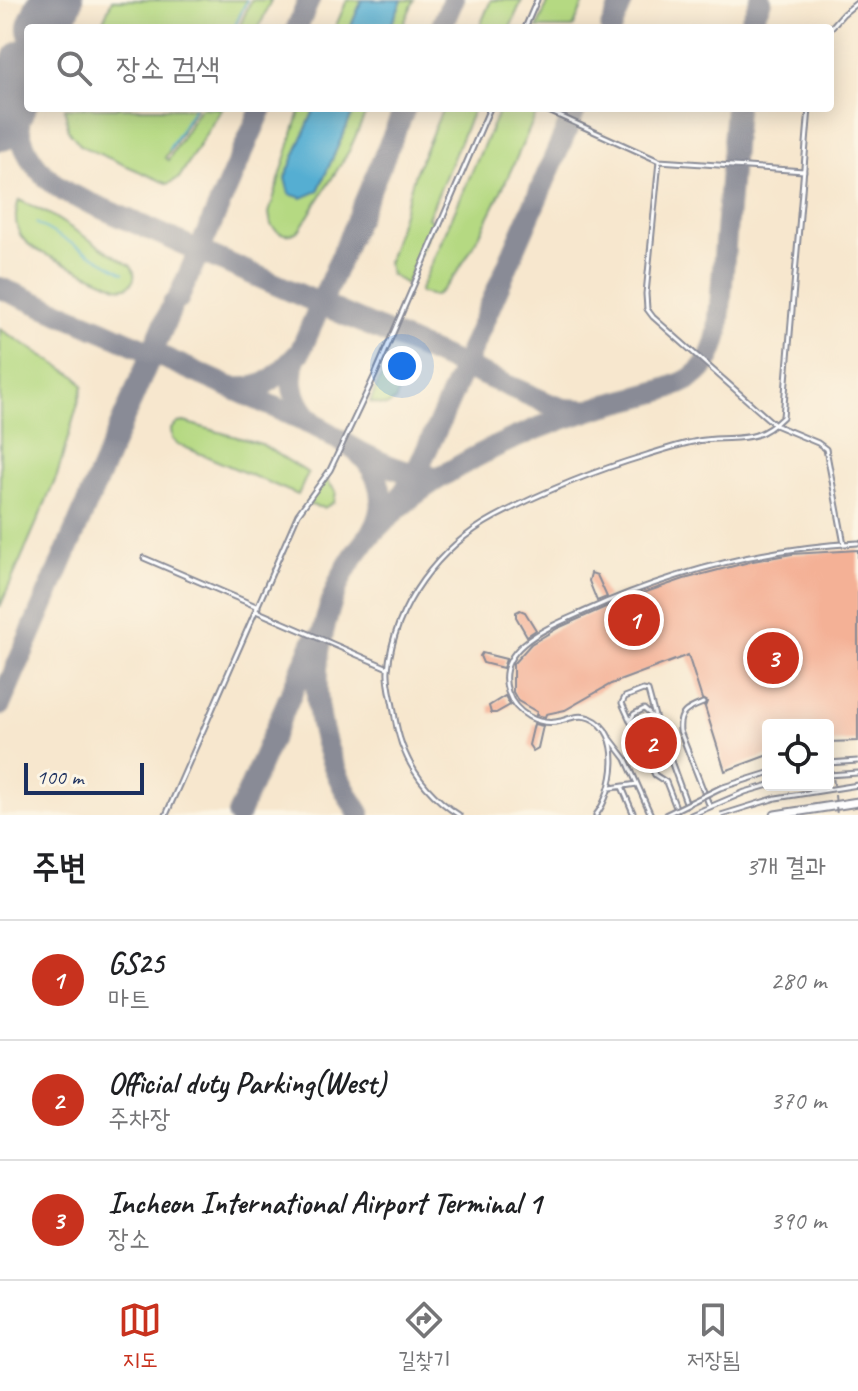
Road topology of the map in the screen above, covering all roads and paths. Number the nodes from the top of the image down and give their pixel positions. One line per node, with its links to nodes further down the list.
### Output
1 (537, 0): 3 (lane)
2 (858, 2): 4 (lane)
3 (527, 24)
4 (834, 24)
5 (488, 112): 14 (lane)
6 (551, 112): 8 (lane)
7 (809, 112): 9 (lane)
8 (659, 161): 9 (lane); 10 (lane)
9 (804, 171): 10 (lane)
10 (775, 425): 12 (lane); 15 (lane)
11 (858, 543): 12 (lane)
12 (844, 544): 19 (lane)
13 (144, 558): 14 (lane)
14 (257, 609): 15 (lane); 35 (lane)
15 (389, 668): 36 (lane)
16 (703, 703): 33 (lane)
17 (656, 720): 18 (lane); 18 (lane); 32 (lane)
18 (630, 721): 34 (lane)
19 (606, 734): 25 (lane); 29 (lane)
20 (858, 761): 21 (lane, bridge)
21 (834, 763)
22 (858, 773): 24 (lane)
23 (762, 775): 32 (lane, bridge)
24 (834, 775)
25 (637, 784): 28 (lane); 39 (lane)
26 (834, 784): 44 (path, bridge)
27 (858, 785): 42 (lane, bridge)
28 (622, 787): 29 (lane); 38 (lane)
29 (611, 788): 37 (lane)
30 (762, 788): 33 (lane)
31 (858, 802): 43 (street)
32 (687, 805): 34 (lane, bridge)
33 (710, 807): 41 (lane)
34 (677, 810): 40 (lane, bridge)
35 (166, 815)
36 (459, 815)
37 (596, 815)
38 (634, 815)
39 (651, 815)
40 (665, 815)
41 (691, 815)
42 (721, 815)
43 (775, 815)
44 (837, 815)

